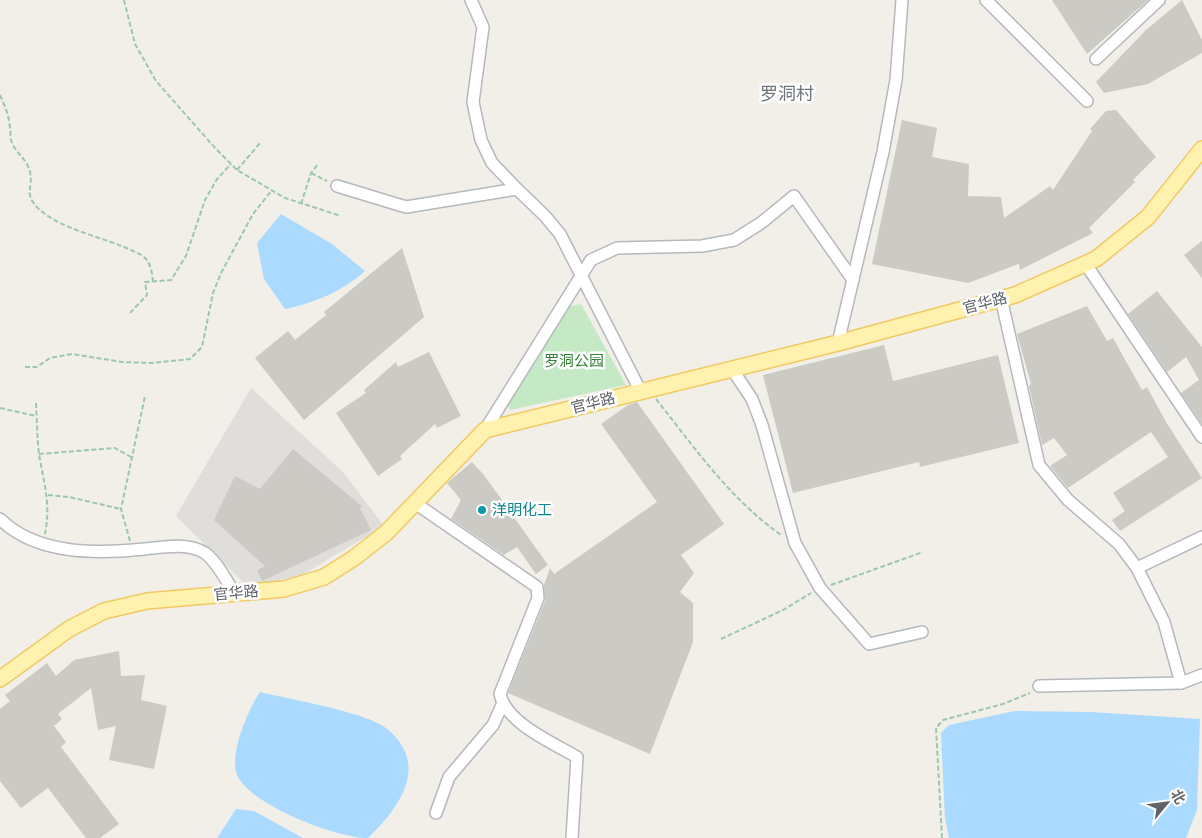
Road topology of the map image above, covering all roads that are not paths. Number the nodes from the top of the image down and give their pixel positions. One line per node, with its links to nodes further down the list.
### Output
1 (471, 0): 9 (street)
2 (902, 0): 12 (street)
3 (986, 0): 6 (street)
4 (1159, 0): 5 (street)
5 (1096, 59)
6 (1087, 100)
7 (1202, 149): 10 (main road, 官华路)
8 (337, 186): 9 (street)
9 (517, 188): 11 (street)
10 (1085, 263): 13 (main road, 官华路); 18 (street)
11 (581, 276): 12 (street); 16 (street); 17 (street)
12 (853, 280): 14 (street)
13 (1001, 298): 14 (main road, 官华路); 22 (street)
14 (838, 343): 15 (main road, 官华路)
15 (732, 369): 16 (main road, 官华路); 24 (street)
16 (644, 391): 17 (main road, 官华路)
17 (485, 430): 19 (main road, 官华路)
18 (1202, 437)
19 (415, 503): 23 (main road, 官华路); 29 (street)
20 (0, 519): 23 (street)
21 (1202, 537): 22 (street)
22 (1137, 568): 27 (street)
23 (234, 593): 26 (main road, 官华路)
24 (922, 632)
25 (1202, 675): 27 (street)
26 (0, 678)
27 (1181, 683): 28 (street)
28 (1042, 686)
29 (502, 705): 30 (street); 31 (street)
30 (436, 812)
31 (572, 838)

